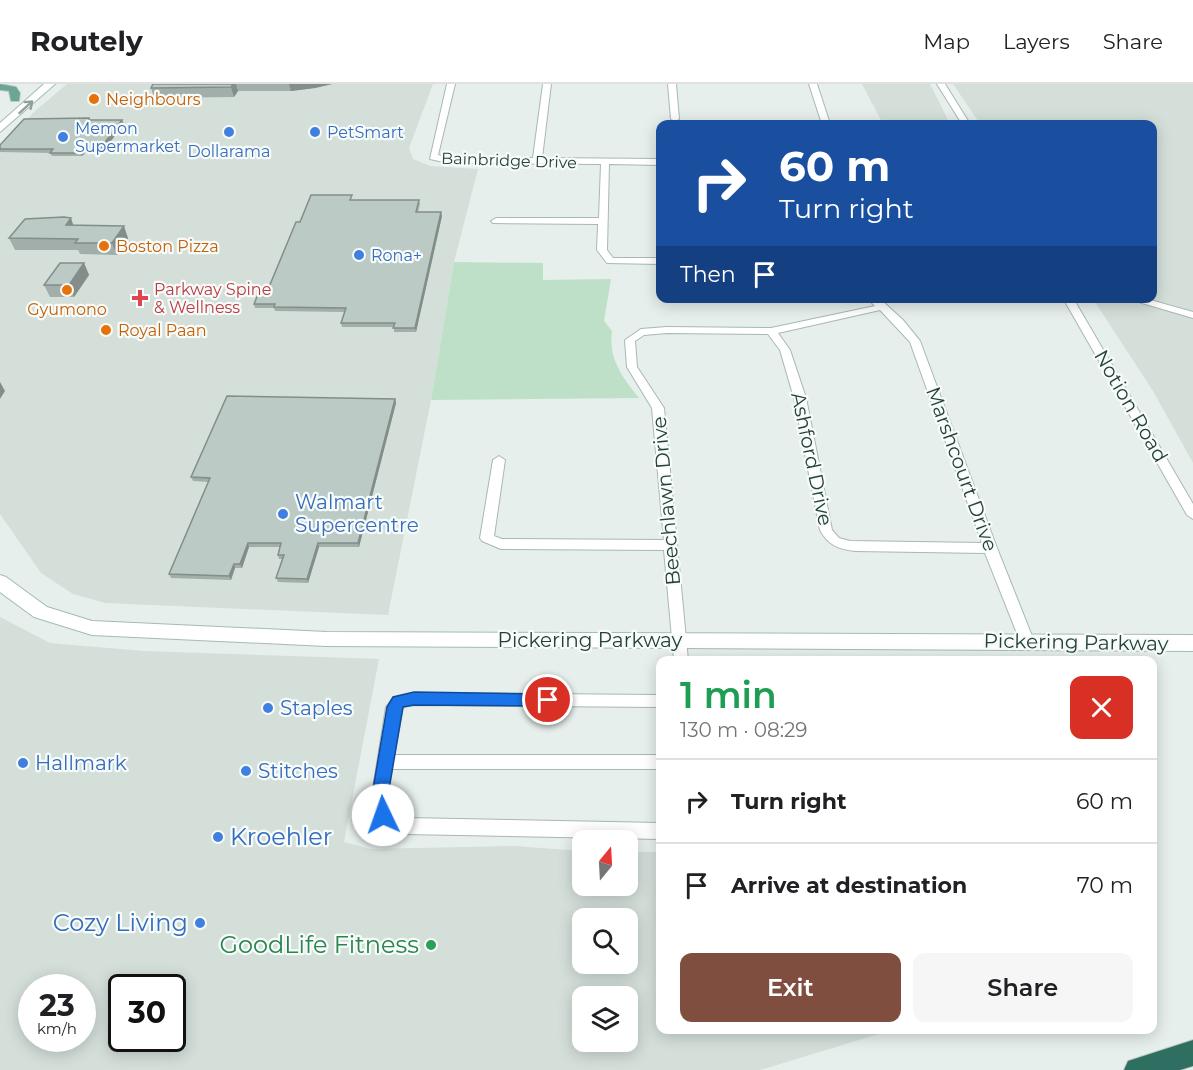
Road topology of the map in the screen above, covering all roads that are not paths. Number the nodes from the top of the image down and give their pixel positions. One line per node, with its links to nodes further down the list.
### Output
1 (8, 84): 8 (main road)
2 (50, 84): 13 (street, one-way to 2)
3 (451, 84): 14 (street, Bainbridge Drive)
4 (547, 84): 14 (street)
5 (672, 84): 10 (street)
6 (813, 84): 11 (street)
7 (941, 84): 12 (street)
8 (0, 86): 9 (main road)
9 (15, 99)
10 (675, 119)
11 (825, 120)
12 (964, 120)
13 (0, 129)
14 (537, 161): 15 (street, Bainbridge Drive)
15 (605, 162): 16 (street, Bainbridge Drive); 17 (street)
16 (656, 162)
17 (602, 221): 18 (street); 19 (street)
18 (495, 222)
19 (656, 261)
20 (878, 303): 23 (street)
21 (1071, 303): 27 (street, Notion Road)
22 (1149, 303): 24 (street)
23 (882, 307): 25 (street, Beechlawn Drive); 29 (street, Marshcourt Drive)
24 (1193, 315)
25 (771, 331): 28 (street, Beechlawn Drive); 29 (street, Ashford Drive)
26 (499, 460): 28 (street)
27 (1193, 514)
28 (669, 545): 31 (street, Beechlawn Drive)
29 (990, 548): 32 (street, Marshcourt Drive)
30 (0, 582): 31 (street, Pickering Parkway)
31 (679, 639): 32 (street, Pickering Parkway); 34 (street, Beechlawn Drive)
32 (1027, 641): 33 (street, Pickering Parkway)
33 (1193, 643)
34 (681, 656)
35 (656, 701): 36 (street)
36 (386, 762): 37 (street); 38 (street)
37 (656, 762)
38 (656, 831)
39 (1193, 1053): 40 (highway)
40 (1137, 1070)

